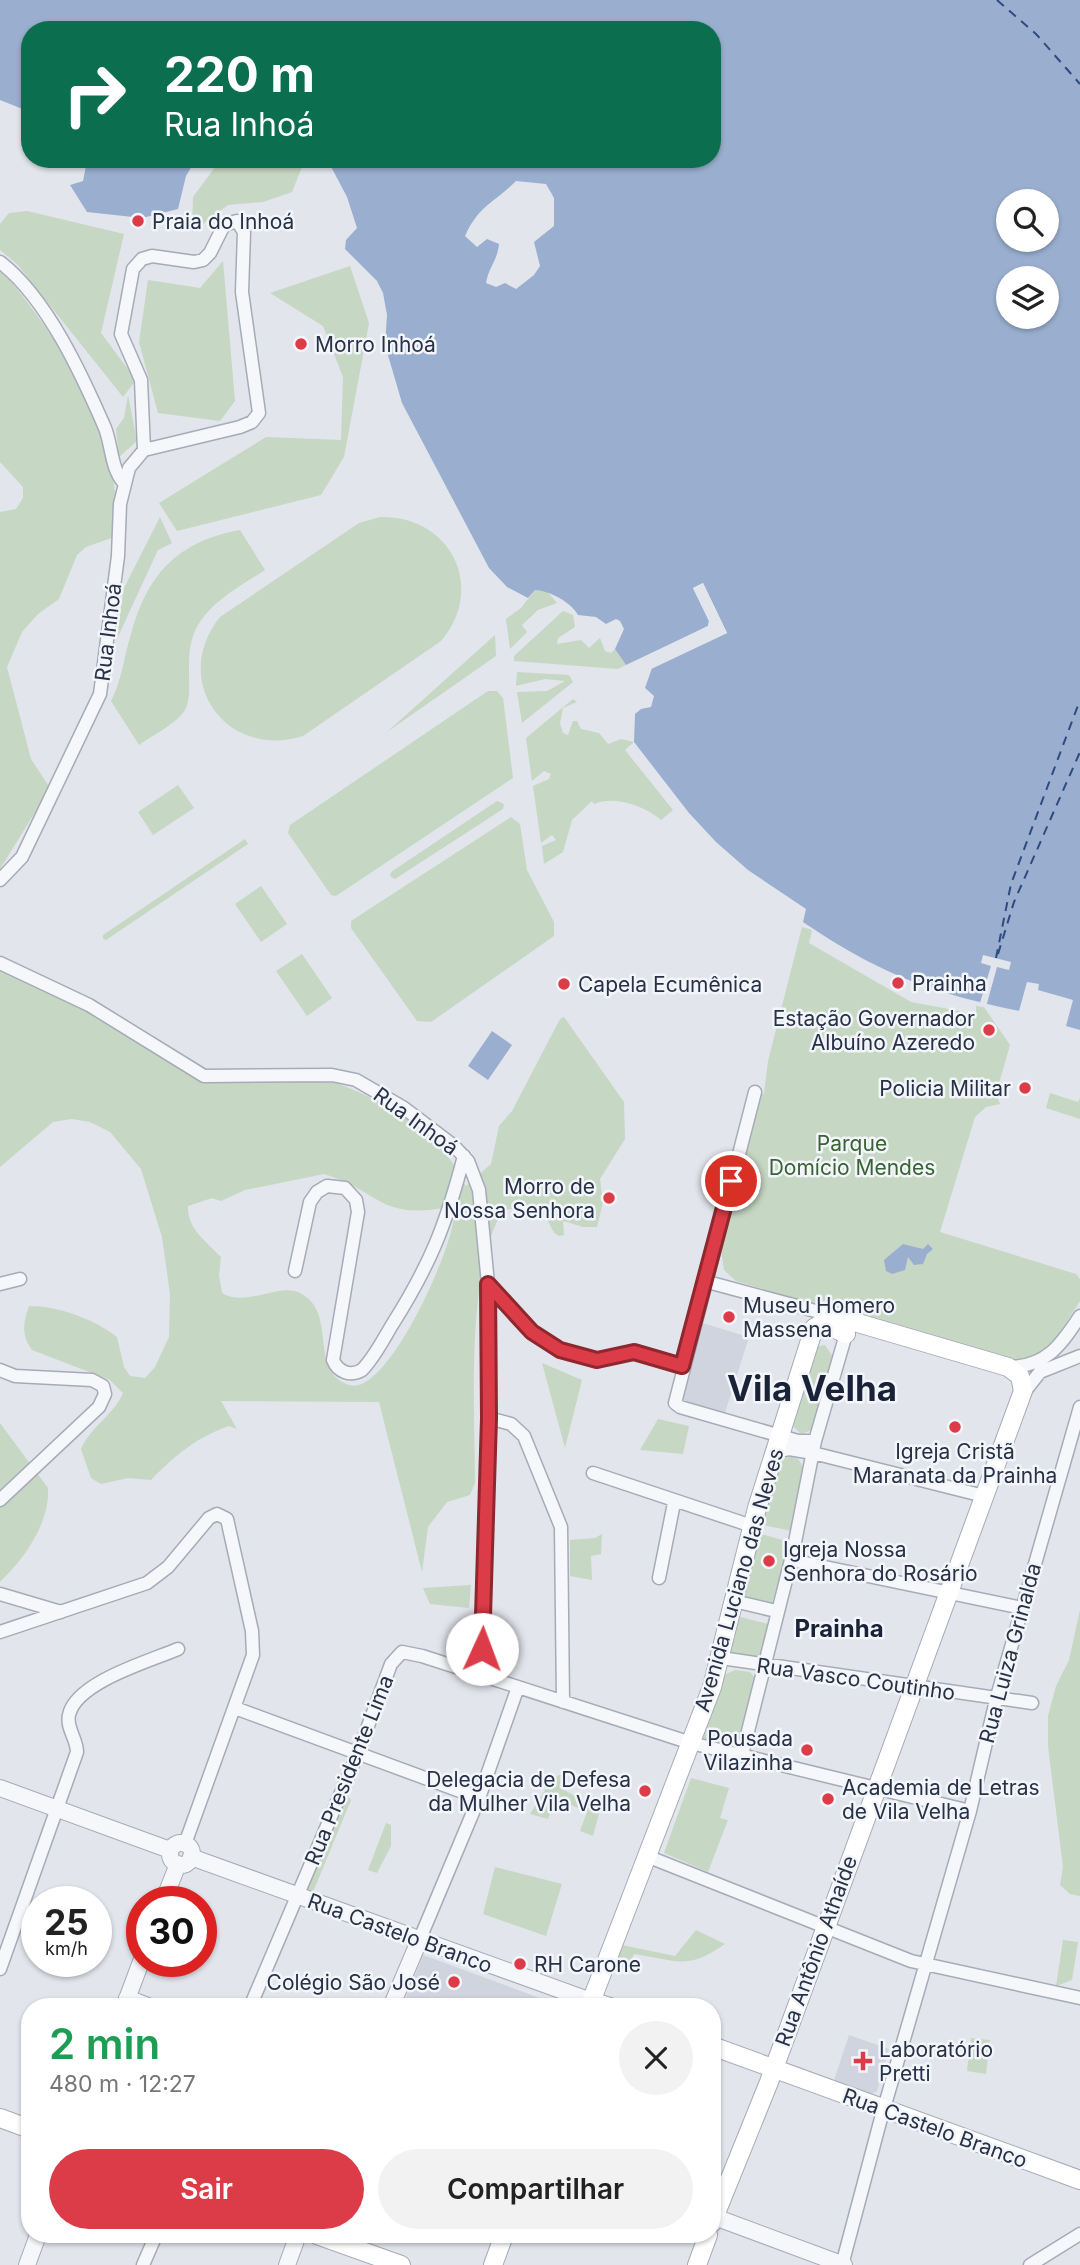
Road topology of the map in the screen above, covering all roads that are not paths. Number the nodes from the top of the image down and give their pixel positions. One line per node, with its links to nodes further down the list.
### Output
1 (0, 262): 3 (street)
2 (144, 450): 2 (street); 3 (street)
3 (124, 483): 4 (street, Rua Inhoá)
4 (0, 880)
5 (0, 963): 7 (street, Rua Inhoá)
6 (755, 1092): 10 (street)
7 (464, 1157): 8 (street); 12 (street, Rua Inhoá)
8 (295, 1271)
9 (20, 1279): 11 (street)
10 (704, 1281): 13 (street); 21 (street)
11 (0, 1283)
12 (488, 1284): 21 (street); 26 (street, Rua Inhoá)
13 (805, 1308): 14 (street); 16 (street)
14 (834, 1316): 16 (main road); 17 (street); 22 (main road)
15 (1080, 1316): 19 (street)
16 (814, 1328): 17 (main road); 27 (main road, Avenida Luciano das Neves)
17 (846, 1334): 28 (street)
18 (1080, 1337): 19 (street)
19 (1064, 1340): 20 (street); 22 (street)
20 (1078, 1357): 24 (street)
21 (682, 1366): 27 (street)
22 (1007, 1367): 24 (main road)
23 (0, 1370): 31 (street)
24 (1021, 1396): 30 (main road, Rua Antônio Athaíde)
25 (1080, 1407): 39 (street, Rua Luiza Grinalda)
26 (489, 1418): 46 (street, Rua Inhoá); 50 (street)
27 (776, 1444): 28 (street); 33 (main road, Avenida Luciano das Neves)
28 (814, 1447): 30 (street); 34 (street)
29 (593, 1473): 32 (street)
30 (984, 1496): 36 (main road, Rua Antônio Athaíde)
31 (0, 1500)
32 (674, 1503): 33 (street); 35 (street)
33 (752, 1526): 38 (main road, Avenida Luciano das Neves)
34 (791, 1560): 36 (street); 40 (street)
35 (659, 1578)
36 (948, 1593): 39 (street); 48 (main road, Rua Antônio Athaíde)
37 (0, 1594): 41 (street)
38 (734, 1601): 40 (street); 44 (main road, Avenida Luciano das Neves)
39 (1022, 1608): 49 (street, Rua Luiza Grinalda)
40 (776, 1611): 45 (street)
41 (61, 1612): 42 (street); 52 (street)
42 (0, 1632)
43 (178, 1649): 59 (street)
44 (721, 1658): 45 (street, Rua Vasco Coutinho); 53 (main road, Avenida Luciano das Neves)
45 (764, 1665): 48 (street, Rua Vasco Coutinho); 55 (street)
46 (481, 1675): 47 (street); 54 (street, Rua Presidente Lima)
47 (517, 1687): 50 (street); 58 (street)
48 (914, 1687): 49 (street, Rua Vasco Coutinho); 56 (main road, Rua Antônio Athaíde)
49 (996, 1700): 51 (street, Rua Vasco Coutinho); 60 (street, Rua Luiza Grinalda)
50 (563, 1702): 53 (street)
51 (1032, 1703)
52 (235, 1708): 54 (street); 61 (street)
53 (691, 1743): 55 (street); 62 (main road, Avenida Luciano das Neves)
54 (358, 1753): 58 (street); 64 (street, Rua Presidente Lima)
55 (742, 1755): 56 (street)
56 (876, 1787): 60 (street); 65 (main road, Rua Antônio Athaíde)
57 (0, 1788): 59 (street, Rua Castelo Branco)
58 (479, 1798): 66 (street)
59 (58, 1809): 61 (street, Rua Castelo Branco); 68 (street)
60 (970, 1811): 67 (street, Rua Luiza Grinalda)
61 (181, 1854): 63 (street); 64 (street, Rua Castelo Branco)
62 (649, 1857): 65 (street); 74 (main road, Avenida Luciano das Neves)
63 (169, 1886)
64 (297, 1897): 66 (street, Rua Castelo Branco); 71 (street, Rua Presidente Lima)
65 (824, 1928): 67 (street); 77 (main road, Rua Antônio Athaíde)
66 (418, 1941): 72 (street); 73 (street, Rua Castelo Branco)
67 (925, 1965): 75 (street); 78 (street, Rua Luiza Grinalda)
68 (0, 1969)
69 (135, 1977): 70 (street)
70 (127, 1998)
71 (254, 1998)
72 (395, 1998)
73 (574, 1998)
74 (592, 1998)
75 (1080, 1998)
76 (721, 2049): 77 (main road, Rua Castelo Branco)
77 (773, 2069): 78 (main road, Rua Castelo Branco); 82 (main road, Rua Antônio Athaíde)
78 (883, 2110): 81 (main road, Rua Castelo Branco); 97 (street, Rua Luiza Grinalda)
79 (0, 2118): 80 (main road)
80 (21, 2126)
81 (1080, 2180)
82 (721, 2198)
83 (721, 2221): 97 (street)
84 (1080, 2234): 98 (street)
85 (35, 2243): 91 (street)
86 (153, 2243): 92 (street)
87 (295, 2243): 93 (street)
88 (339, 2243): 94 (main road)
89 (501, 2243): 95 (main road)
90 (705, 2243): 96 (main road)
91 (27, 2265)
92 (143, 2265)
93 (287, 2265)
94 (401, 2265)
95 (493, 2265)
96 (697, 2265)
97 (843, 2265)
98 (1030, 2265)

